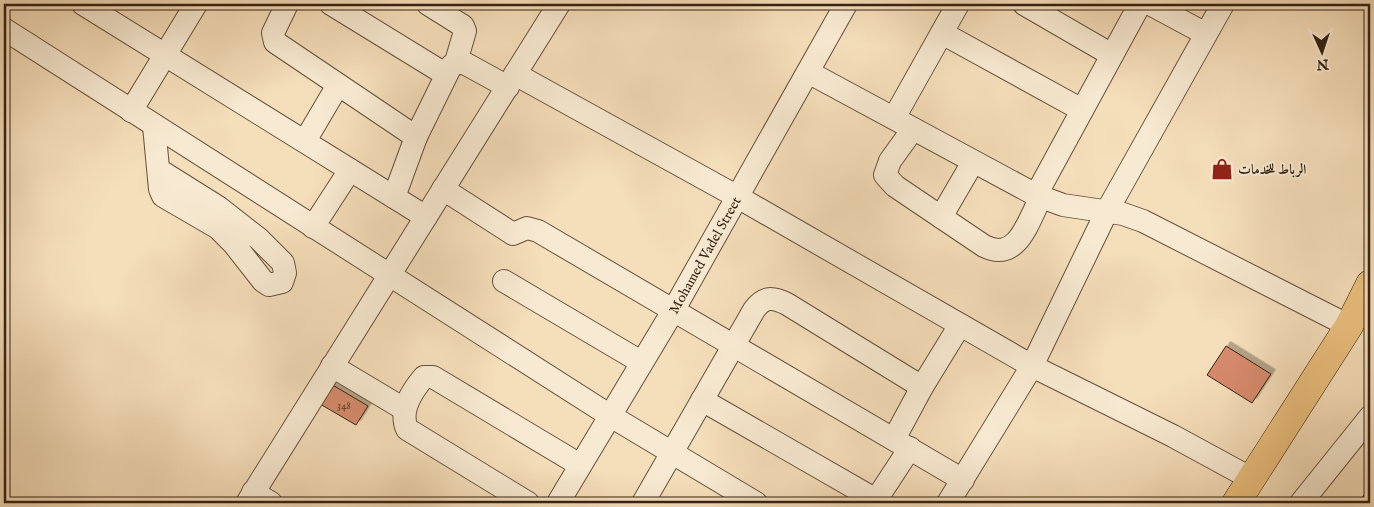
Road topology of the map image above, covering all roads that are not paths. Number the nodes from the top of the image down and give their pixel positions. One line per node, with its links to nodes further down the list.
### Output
1 (83, 4): 17 (street)
2 (196, 4): 17 (street)
3 (287, 4): 21 (street)
4 (331, 4): 18 (street)
5 (428, 4): 18 (street)
6 (559, 4): 20 (street)
7 (846, 4): 19 (street, Mohamed Vadel Street)
8 (958, 4): 14 (street)
9 (1024, 4): 16 (street)
10 (1140, 4): 16 (street)
11 (1150, 4): 15 (street)
12 (1222, 4): 15 (street)
13 (4, 28): 22 (street)
14 (942, 32): 23 (street); 24 (street)
15 (1204, 33): 35 (street)
16 (1112, 54): 23 (street)
17 (165, 55): 22 (street); 27 (street)
18 (450, 68): 20 (street); 26 (street)
19 (808, 72): 24 (street); 33 (street, Mohamed Vadel Street)
20 (511, 80): 31 (street); 33 (street)
21 (338, 85): 26 (street); 27 (street)
22 (131, 110): 25 (street)
23 (1082, 110): 34 (street)
24 (904, 124): 28 (street); 37 (street)
25 (154, 126): 29 (street); 38 (street)
26 (416, 137): 32 (street)
27 (305, 141): 30 (street)
28 (973, 162): 34 (street); 37 (street)
29 (159, 170): 29 (street)
30 (350, 170): 32 (street); 38 (street)
31 (442, 189): 36 (street); 42 (street)
32 (394, 196): 36 (street)
33 (736, 196): 42 (street, Mohamed Vadel Street); 43 (street)
34 (1038, 196): 35 (street); 37 (street)
35 (1107, 211): 44 (street); 48 (street)
36 (426, 216): 39 (street)
37 (941, 217)
38 (313, 227): 39 (street)
39 (388, 275): 47 (street); 52 (street)
40 (504, 281): 46 (street)
41 (1370, 284): 44 (main road)
42 (672, 311): 45 (street); 46 (street, Mohamed Vadel Street)
43 (960, 324): 48 (street); 49 (street)
44 (1349, 326): 57 (main road)
45 (733, 346): 49 (street); 50 (street); 54 (street)
46 (641, 362): 52 (street, Mohamed Vadel Street)
47 (332, 366): 51 (street); 59 (street)
48 (1032, 366): 57 (street); 58 (street)
49 (922, 386): 54 (street)
50 (702, 400): 55 (street); 60 (street)
51 (404, 409): 56 (street); 61 (street)
52 (609, 415): 55 (street); 56 (street, Mohamed Vadel Street)
53 (1370, 417): 67 (street)
54 (902, 443): 58 (street); 60 (street)
55 (671, 454): 63 (street); 64 (street)
56 (580, 465): 62 (street, Mohamed Vadel Street)
57 (1252, 479): 66 (main road)
58 (963, 480): 65 (street)
59 (257, 499)
60 (875, 502)
61 (528, 503)
62 (558, 503)
63 (643, 503)
64 (756, 503)
65 (948, 503)
66 (1236, 503)
67 (1301, 503)

